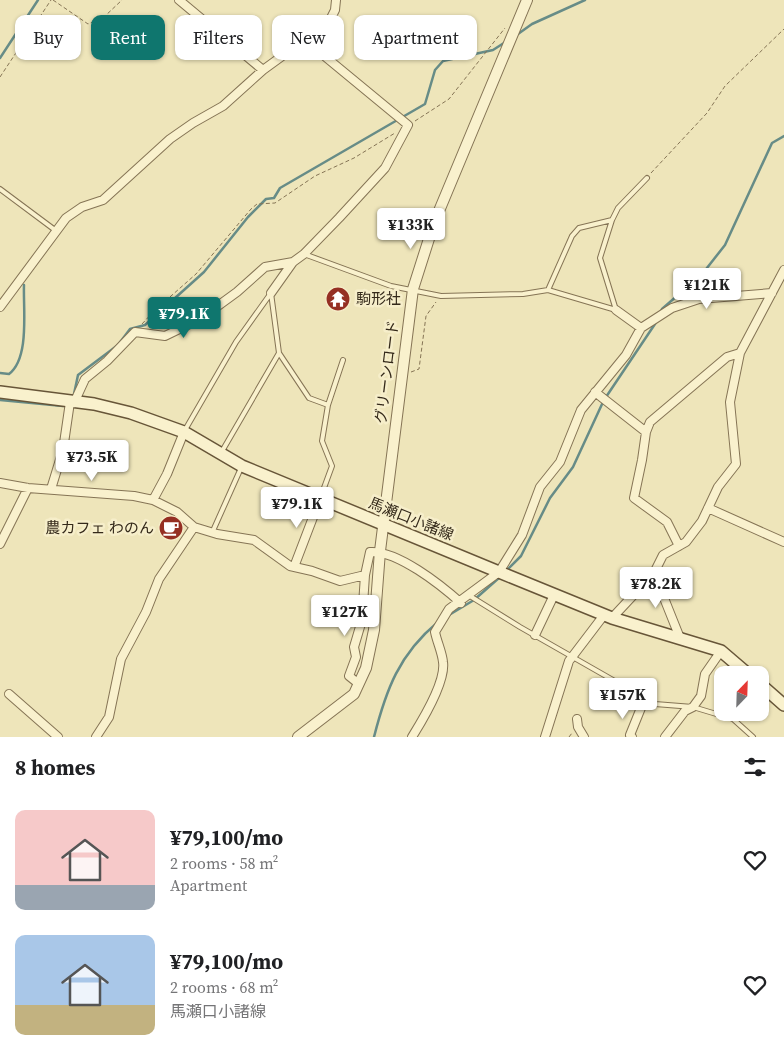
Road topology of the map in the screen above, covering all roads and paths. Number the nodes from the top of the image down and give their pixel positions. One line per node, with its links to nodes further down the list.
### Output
1 (52, 0): 2 (path); 12 (path)
2 (122, 0)
3 (179, 0): 11 (street)
4 (336, 0): 6 (street)
5 (527, 0): 7 (street, グリーンロード)
6 (332, 15)
7 (519, 19): 13 (path); 21 (street, グリーンロード)
8 (784, 29): 14 (path)
9 (277, 60): 11 (street)
10 (329, 60): 13 (street)
11 (263, 70): 17 (street)
12 (0, 77)
13 (408, 125): 18 (street); 29 (path)
14 (647, 178): 16 (lane)
15 (0, 188): 17 (lane)
16 (612, 220): 22 (lane); 27 (lane)
17 (55, 230): 26 (street)
18 (304, 254): 19 (street); 21 (lane)
19 (293, 262): 23 (street); 29 (street)
20 (784, 270): 24 (street)
21 (413, 289): 25 (lane); 33 (street, グリーンロード)
22 (548, 290): 25 (lane); 27 (lane)
23 (271, 293): 30 (lane); 38 (lane)
24 (772, 293): 28 (street); 31 (street)
25 (441, 296): 33 (path)
26 (0, 307)
27 (616, 310): 28 (street)
28 (641, 328): 35 (street)
29 (135, 332): 36 (street)
30 (279, 353): 37 (lane); 40 (lane)
31 (740, 353): 39 (street); 47 (street)
32 (343, 360): 37 (lane)
33 (402, 372): 48 (street, グリーンロード)
34 (0, 392): 36 (main road, 馬瀬口小諸線)
35 (595, 392): 39 (street); 56 (street)
36 (72, 402): 38 (main road, 馬瀬口小諸線); 44 (street)
37 (328, 406): 45 (lane)
38 (184, 432): 40 (main road, 馬瀬口小諸線); 46 (street)
39 (646, 432): 53 (street)
40 (220, 453): 41 (main road, 馬瀬口小諸線)
41 (242, 466): 45 (main road, 馬瀬口小諸線); 50 (lane)
42 (0, 483): 43 (street)
43 (28, 488): 44 (street); 52 (street)
44 (51, 489): 46 (street)
45 (320, 499): 48 (main road, 馬瀬口小諸線); 55 (street)
46 (153, 500): 49 (street)
47 (708, 508): 51 (street); 53 (street)
48 (384, 523): 54 (street, グリーンロード); 56 (main road, 馬瀬口小諸線)
49 (194, 527): 50 (street); 76 (street)
50 (212, 533): 55 (street)
51 (784, 542)
52 (0, 544)
53 (679, 546): 57 (street)
54 (380, 551): 58 (street); 61 (street); 68 (street, グリーンロード)
55 (294, 567): 58 (street)
56 (499, 572): 59 (main road, 馬瀬口小諸線); 60 (street)
57 (654, 573): 62 (street); 64 (street)
58 (365, 575): 68 (street)
59 (554, 595): 62 (main road, 馬瀬口小諸線); 63 (street)
60 (470, 596): 61 (street); 63 (lane)
61 (461, 602): 78 (street)
62 (608, 616): 64 (main road, 馬瀬口小諸線); 66 (street)
63 (535, 636): 66 (lane)
64 (680, 638): 65 (main road, 馬瀬口小諸線)
65 (721, 651): 67 (main road, 馬瀬口小諸線); 73 (street)
66 (572, 657): 71 (lane); 79 (street)
67 (738, 666)
68 (359, 684): 77 (street, グリーンロード)
69 (769, 692): 72 (main road)
70 (9, 694): 75 (street)
71 (644, 698): 73 (lane); 81 (street)
72 (784, 705)
73 (693, 707): 82 (street); 83 (lane)
74 (577, 719): 80 (street)
75 (58, 737)
76 (96, 737)
77 (298, 737)
78 (412, 737)
79 (545, 737)
80 (584, 737)
81 (632, 737)
82 (665, 737)
83 (753, 737)

